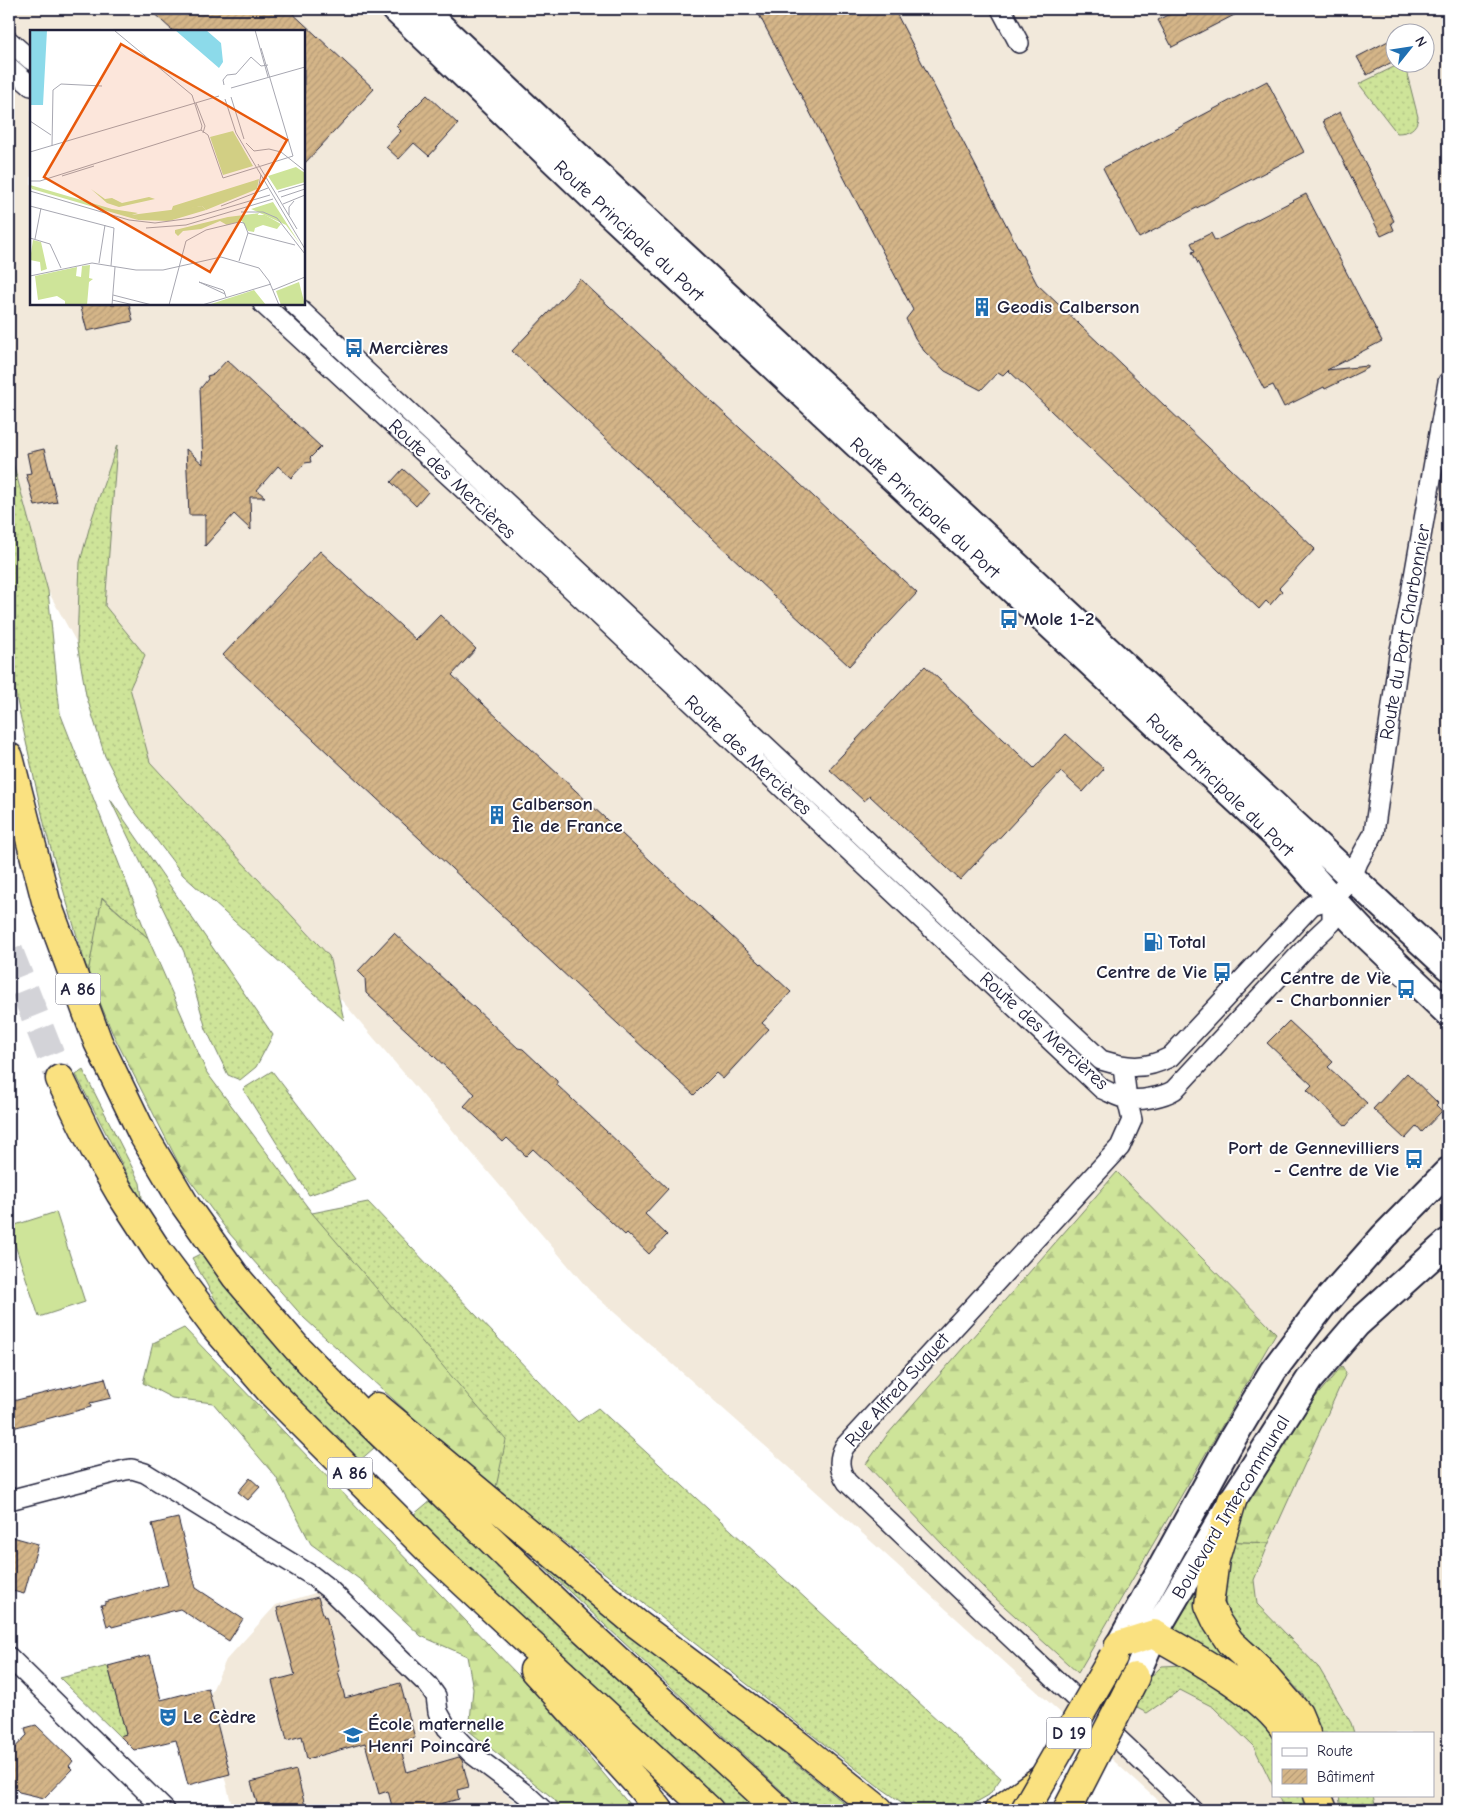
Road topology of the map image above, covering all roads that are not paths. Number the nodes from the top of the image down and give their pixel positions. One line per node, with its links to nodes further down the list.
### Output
1 (395, 9): 14 (main road, Route Principale du Port)
2 (422, 9): 13 (main road, Route Principale du Port)
3 (1001, 9): 5 (street)
4 (9, 40): 6 (street)
5 (1019, 43)
6 (30, 59)
7 (9, 67): 8 (street)
8 (30, 85)
9 (264, 305): 19 (street, Route des Mercières)
10 (295, 305): 17 (street, Route des Mercières)
11 (1448, 382): 13 (street, Route du Port Charbonnier)
12 (9, 757): 22 (main road, A 86)
13 (1352, 877): 14 (street); 15 (main road, Route Principale du Port)
14 (1332, 899): 16 (main road, Route Principale du Port); 17 (street, Route des Mercières); 19 (street, Route des Mercières)
15 (1448, 967)
16 (1448, 1013)
17 (1123, 1067): 19 (street, Rue Alfred Suquet)
18 (60, 1079): 25 (main road, A 86)
19 (1127, 1100): 42 (street, Rue Alfred Suquet)
20 (1448, 1172): 27 (main road, Boulevard Intercommunal / D 19)
21 (1448, 1242): 24 (main road, Boulevard Intercommunal / D 19)
22 (296, 1347): 39 (main road, A 86); 40 (main road)
23 (9, 1500): 36 (street)
24 (1232, 1501): 26 (main road, Boulevard Intercommunal / D 19); 31 (main road)
25 (508, 1623): 37 (main road); 38 (main road, A 86)
26 (1154, 1634): 27 (main road); 29 (main road, Boulevard Intercommunal / D 19); 30 (main road)
27 (1116, 1651): 34 (main road, Boulevard Intercommunal / D 19, bridge)
28 (9, 1657): 35 (street)
29 (1135, 1677): 41 (main road, Boulevard Intercommunal / D 19, bridge)
30 (1286, 1732)
31 (1306, 1732)
32 (1317, 1796): 43 (main road)
33 (1322, 1796): 43 (main road)
34 (1009, 1809)
35 (165, 1810)
36 (544, 1810)
37 (659, 1810)
38 (709, 1810)
39 (779, 1810)
40 (879, 1810)
41 (1067, 1810)
42 (1193, 1810)
43 (1324, 1810)

